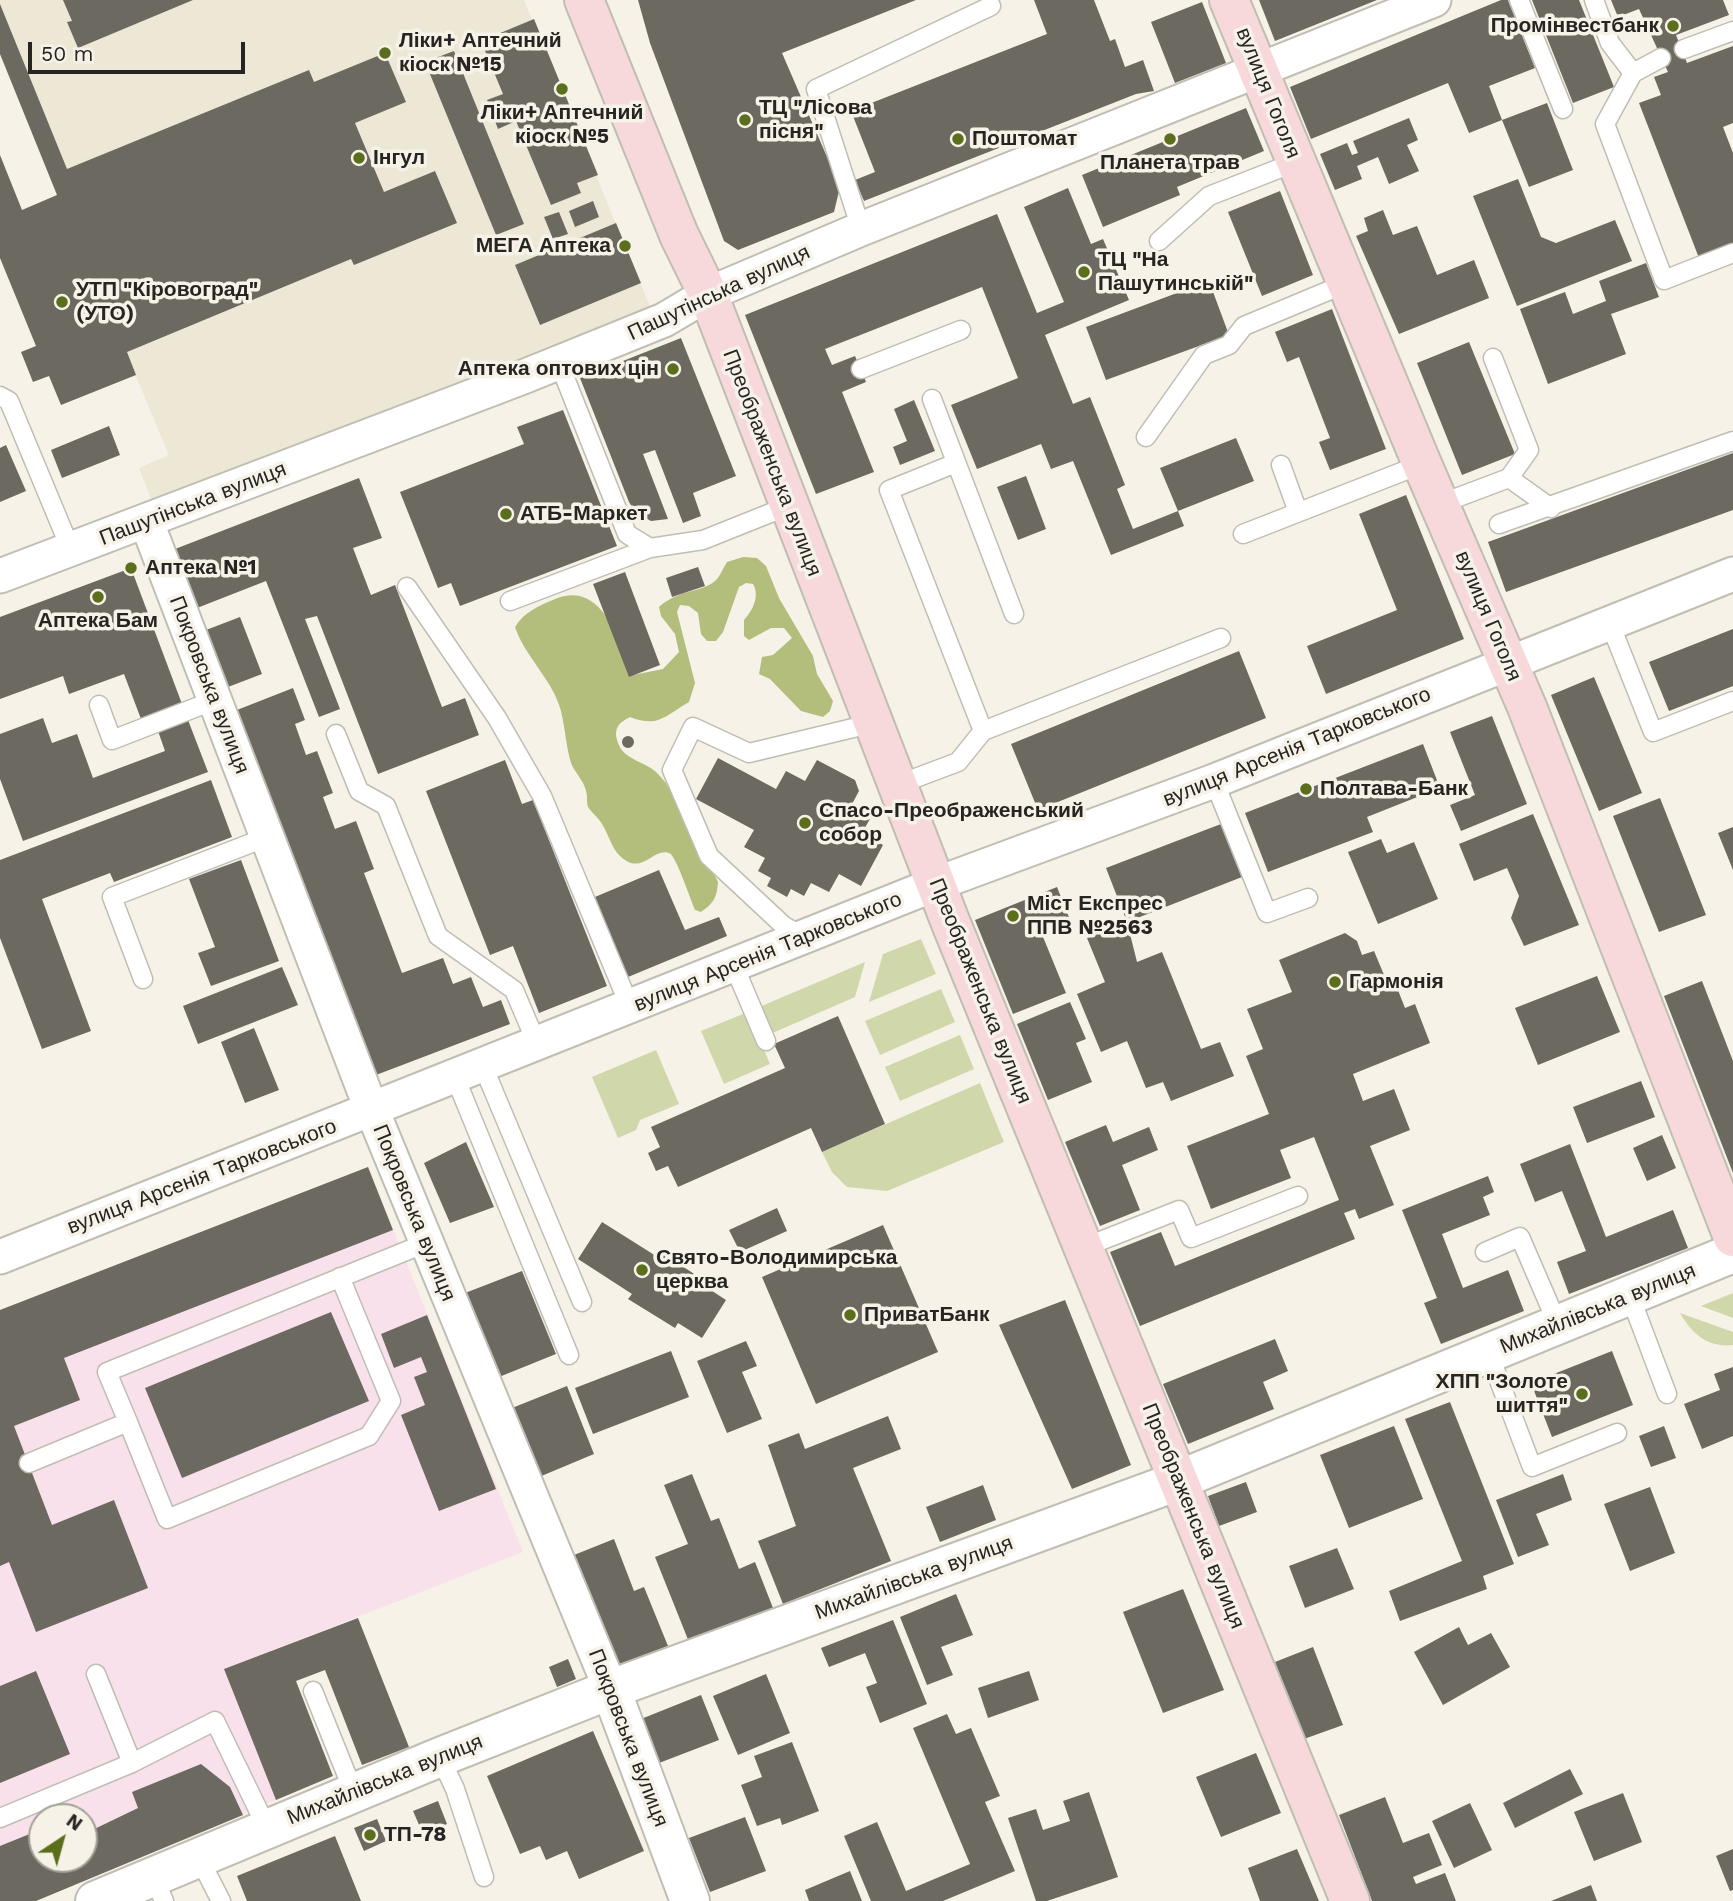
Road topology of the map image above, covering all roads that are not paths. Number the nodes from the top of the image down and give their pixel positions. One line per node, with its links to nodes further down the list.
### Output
1 (584, 0): 18 (main road, Преображенська вулиця)
2 (1229, 0): 10 (main road, вулиця Гоголя)
3 (1434, 0): 10 (street, Пашутінська вулиця)
4 (1519, 0): 12 (lane)
5 (1594, 0): 11 (lane)
6 (991, 6): 14 (lane)
7 (1733, 31): 8 (lane)
8 (1684, 49)
9 (1661, 58): 11 (lane)
10 (1258, 72): 13 (main road, вулиця Гоголя); 14 (street, Пашутінська вулиця)
11 (1633, 73): 16 (lane)
12 (1563, 109)
13 (1296, 162): 15 (lane); 17 (main road, вулиця Гоголя)
14 (861, 229): 18 (street, Пашутінська вулиця)
15 (1159, 242)
16 (1733, 253)
17 (1347, 283): 25 (lane); 28 (main road, вулиця Гоголя)
18 (708, 294): 21 (street, Пашутінська вулиця); 32 (main road, Преображенська вулиця)
19 (961, 330): 22 (lane)
20 (1493, 358): 30 (lane)
21 (559, 363): 35 (street, Пашутінська вулиця); 38 (lane)
22 (861, 369)
23 (0, 396): 39 (lane)
24 (932, 399): 27 (lane)
25 (1146, 437)
26 (1733, 441): 33 (lane)
27 (956, 463): 44 (lane); 52 (lane)
28 (1422, 464): 31 (main road, вулиця Гоголя); 34 (lane)
29 (1281, 465): 34 (lane)
30 (1509, 478): 31 (lane); 33 (lane)
31 (1440, 504): 47 (main road, вулиця Гоголя)
32 (788, 506): 38 (lane); 51 (main road, Преображенська вулиця)
33 (1551, 508): 36 (lane)
34 (1298, 512): 37 (lane)
35 (147, 523): 39 (street, Пашутінська вулиця); 48 (street, Покровська вулиця)
36 (1499, 524)
37 (1243, 534)
38 (650, 548): 43 (lane)
39 (71, 550): 41 (street, Пашутінська вулиця)
40 (1733, 574): 45 (street, вулиця Арсенія Тарковського)
41 (0, 576)
42 (407, 587): 62 (lane)
43 (510, 601)
44 (1014, 614)
45 (1609, 621): 47 (street, вулиця Арсенія Тарковського); 49 (lane)
46 (1221, 638): 52 (lane)
47 (1508, 663): 54 (street, вулиця Арсенія Тарковського); 68 (main road, вулиця Гоголя)
48 (215, 701): 50 (lane); 56 (street, Покровська вулиця)
49 (1733, 701)
50 (99, 705)
51 (874, 723): 55 (main road, Преображенська вулиця); 59 (lane)
52 (983, 731): 55 (lane)
53 (336, 734): 64 (lane)
54 (1214, 781): 57 (street, вулиця Арсенія Тарковського); 58 (lane)
55 (898, 785): 57 (main road, Преображенська вулиця)
56 (267, 837): 61 (lane); 66 (street, Покровська вулиця)
57 (936, 884): 59 (street, вулиця Арсенія Тарковського); 70 (main road, Преображенська вулиця)
58 (1308, 898)
59 (804, 937): 60 (street, вулиця Арсенія Тарковського)
60 (734, 966): 62 (street, вулиця Арсенія Тарковського); 63 (lane)
61 (143, 979)
62 (630, 1007): 64 (street, вулиця Арсенія Тарковського)
63 (766, 1041)
64 (537, 1044): 65 (street, вулиця Арсенія Тарковського)
65 (469, 1072): 66 (street, вулиця Арсенія Тарковського); 76 (lane); 79 (lane)
66 (372, 1110): 69 (street, Покровська вулиця); 73 (street, вулиця Арсенія Тарковського)
67 (1298, 1196): 70 (lane)
68 (1733, 1237)
69 (426, 1243): 74 (lane); 86 (street, Покровська вулиця)
70 (1085, 1247): 84 (main road, Преображенська вулиця)
71 (1485, 1252): 77 (lane)
72 (1733, 1254): 75 (street, Михайлівська вулиця)
73 (0, 1256)
74 (340, 1278): 81 (lane); 81 (lane)
75 (1630, 1296): 77 (street, Михайлівська вулиця); 80 (lane)
76 (582, 1302)
77 (1558, 1325): 78 (street, Михайлівська вулиця)
78 (1489, 1354): 82 (lane); 84 (street, Михайлівська вулиця)
79 (569, 1355)
80 (1667, 1394)
81 (128, 1422): 83 (lane)
82 (1617, 1433)
83 (29, 1463)
84 (1178, 1480): 86 (street, Михайлівська вулиця); 99 (main road, Преображенська вулиця)
85 (96, 1674): 89 (lane)
86 (611, 1690): 88 (street, Михайлівська вулиця); 98 (street, Покровська вулиця)
87 (313, 1691): 90 (lane)
88 (440, 1757): 90 (street, Михайлівська вулиця); 94 (lane)
89 (132, 1763): 91 (lane); 92 (lane)
90 (354, 1793): 92 (street, Михайлівська вулиця)
91 (0, 1818)
92 (267, 1828): 93 (street, Михайлівська вулиця)
93 (200, 1858): 95 (street, Михайлівська вулиця); 97 (lane)
94 (484, 1877)
95 (159, 1889): 96 (street, Михайлівська вулиця)
96 (95, 1901)
97 (221, 1901)
98 (690, 1901)
99 (1350, 1901)

